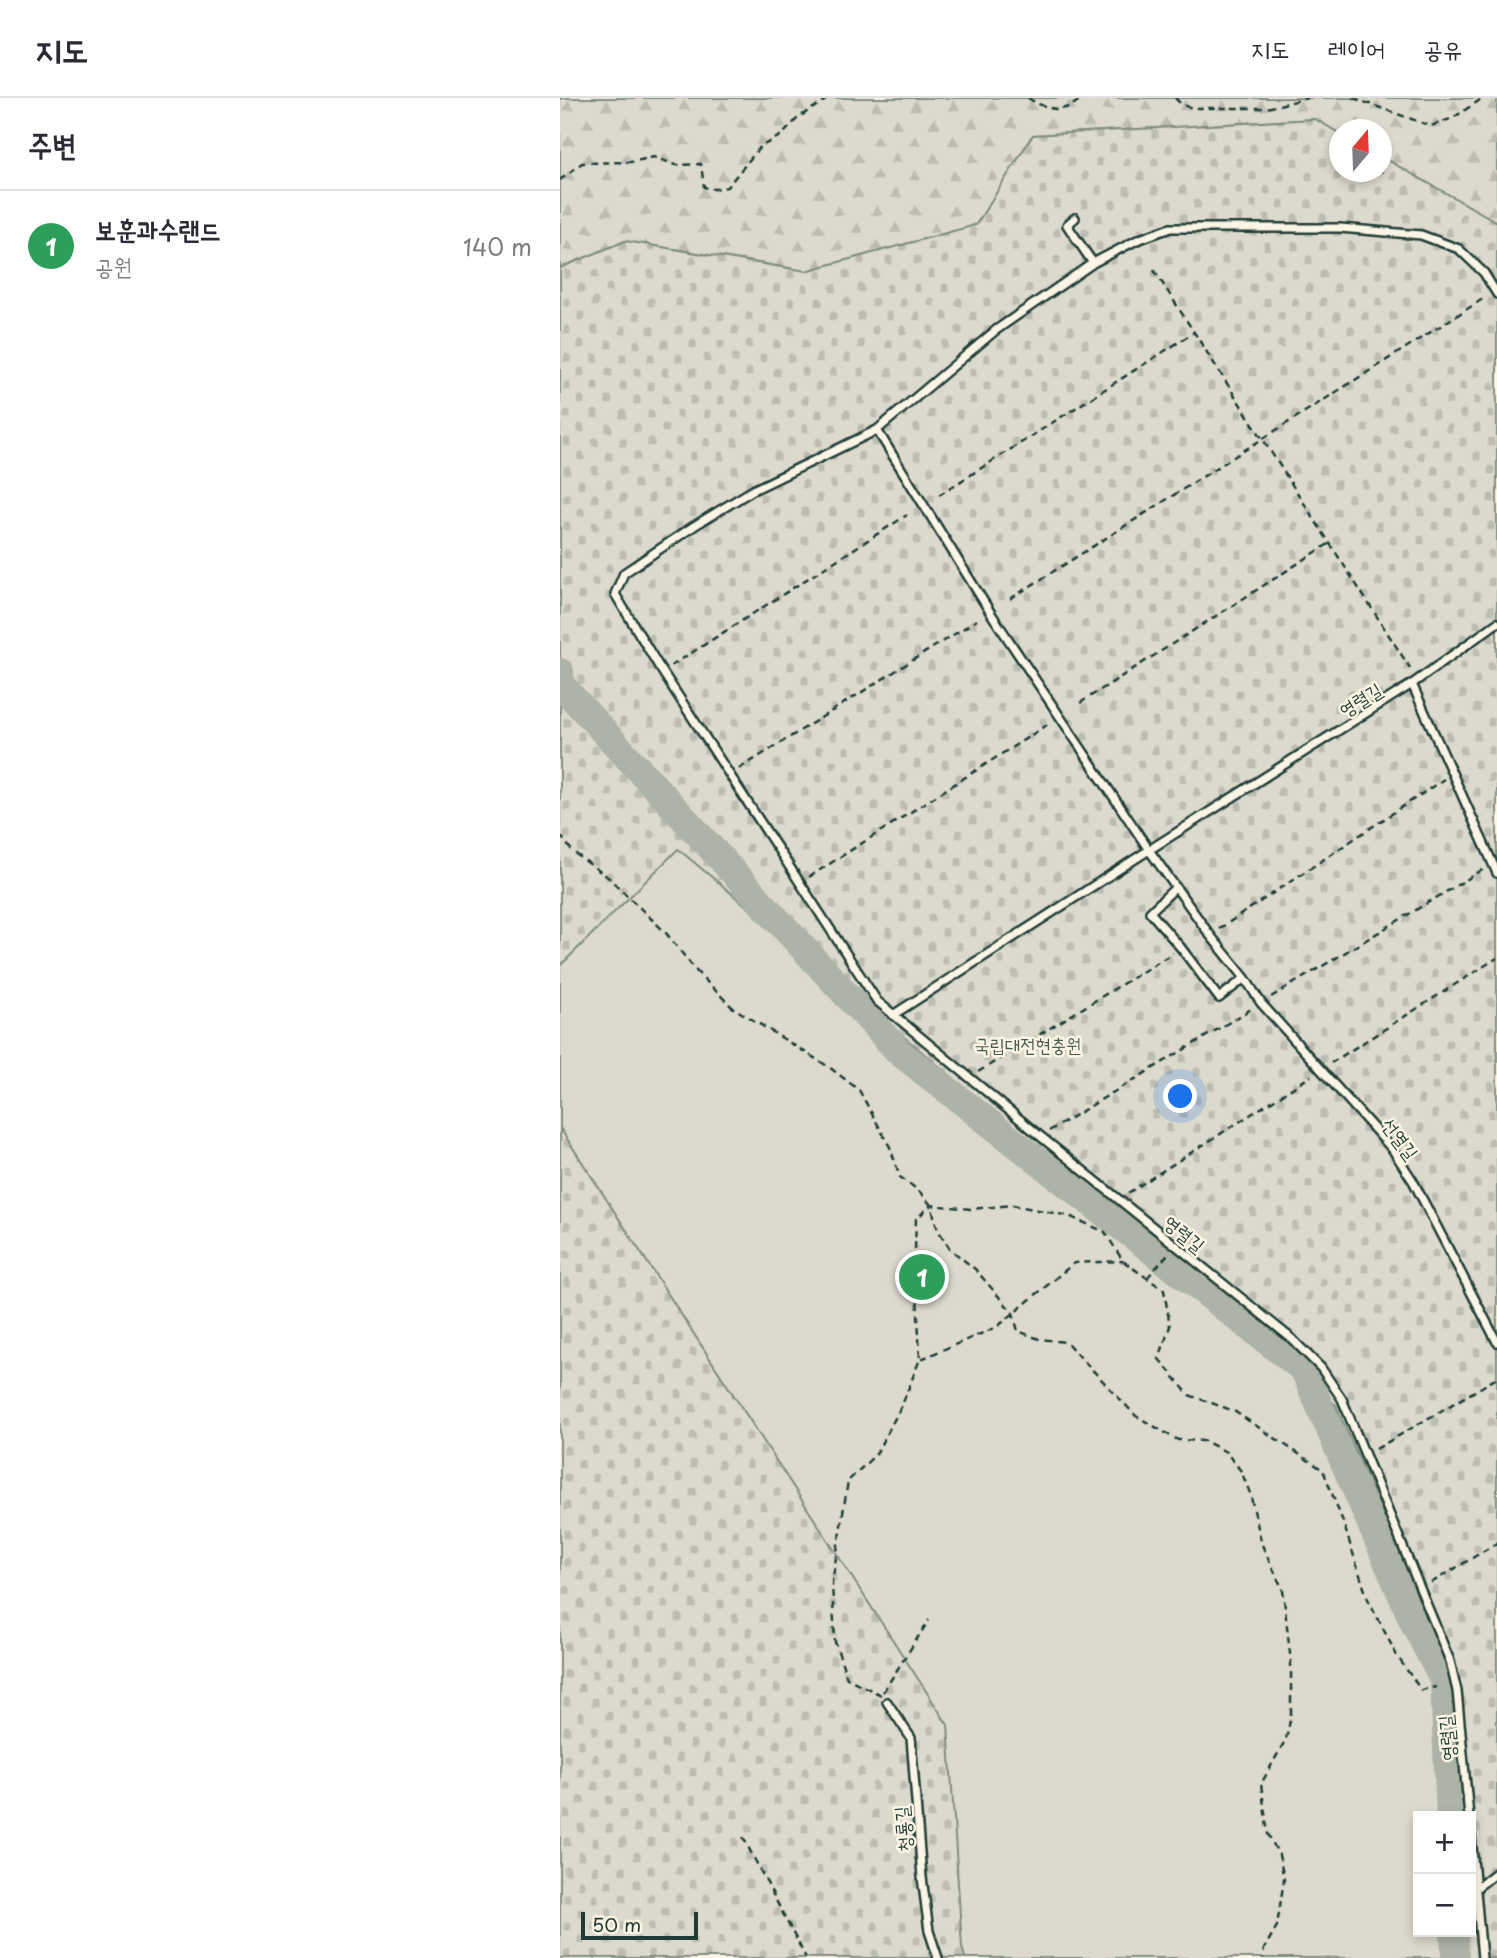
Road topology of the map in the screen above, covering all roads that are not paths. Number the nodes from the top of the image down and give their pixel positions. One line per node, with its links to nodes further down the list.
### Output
1 (1075, 218): 2 (lane)
2 (1093, 263): 3 (lane); 4 (lane)
3 (1494, 293)
4 (877, 429): 7 (lane); 11 (lane)
5 (1497, 623): 6 (lane, 영렬길)
6 (1412, 684): 7 (lane, 영렬길); 8 (lane)
7 (1149, 850): 9 (lane); 11 (lane, 영렬길)
8 (1497, 873)
9 (1176, 887): 10 (lane); 10 (lane)
10 (1245, 978): 12 (lane, 선열길)
11 (893, 1014): 14 (lane, 영렬길)
12 (1497, 1342)
13 (887, 1702): 17 (lane, 청룡길)
14 (1469, 1811)
15 (1497, 1872): 16 (lane)
16 (1476, 1888): 18 (lane)
17 (939, 1958)
18 (1482, 1958)

